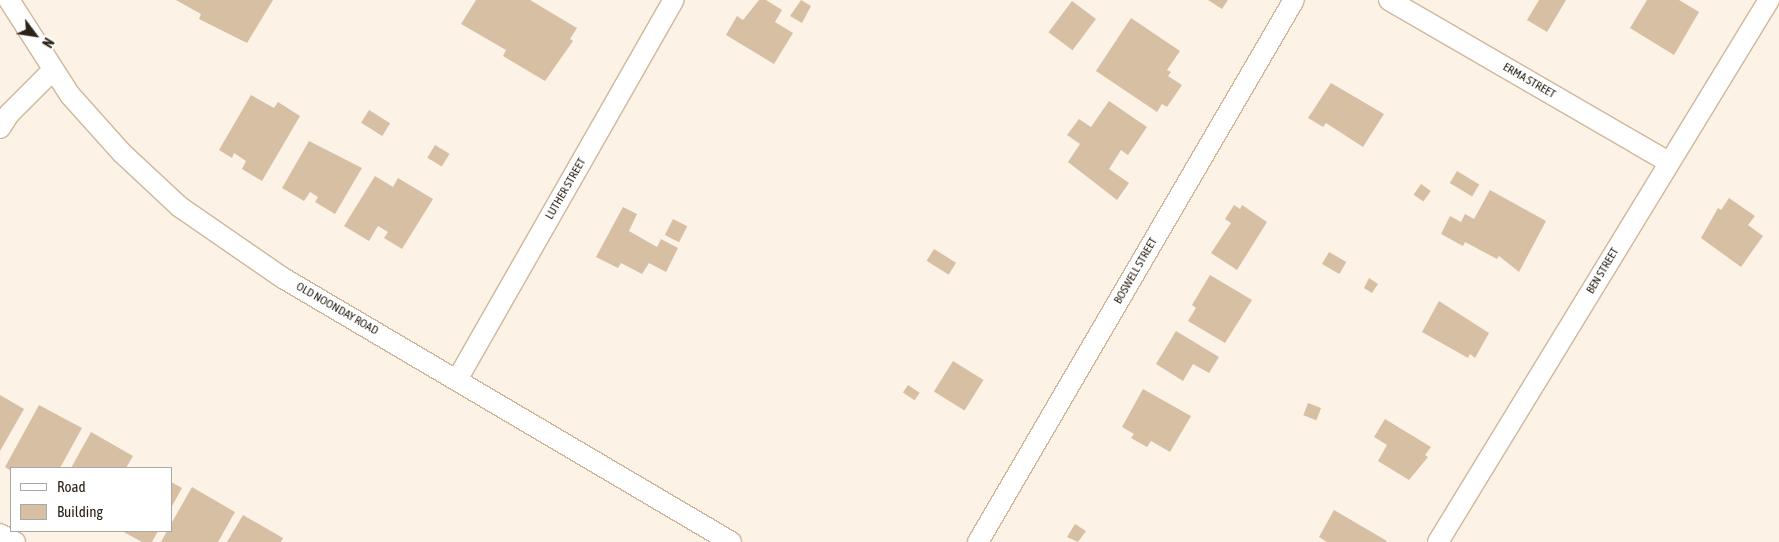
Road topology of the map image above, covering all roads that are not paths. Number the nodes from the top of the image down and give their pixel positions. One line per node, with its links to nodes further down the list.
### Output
1 (9, 0): 6 (street, OLD NOONDAY ROAD)
2 (674, 0): 9 (street, LUTHER STREET)
3 (1294, 0): 13 (street, BOSWELL STREET)
4 (1389, 0): 8 (street, ERMA STREET)
5 (1769, 0): 8 (street, BEN STREET)
6 (52, 71): 7 (street); 9 (street, OLD NOONDAY ROAD)
7 (0, 128)
8 (1669, 162): 14 (street, BEN STREET)
9 (458, 378): 12 (street, OLD NOONDAY ROAD)
10 (0, 534): 11 (street)
11 (15, 542)
12 (731, 542)
13 (978, 542)
14 (1438, 542)

